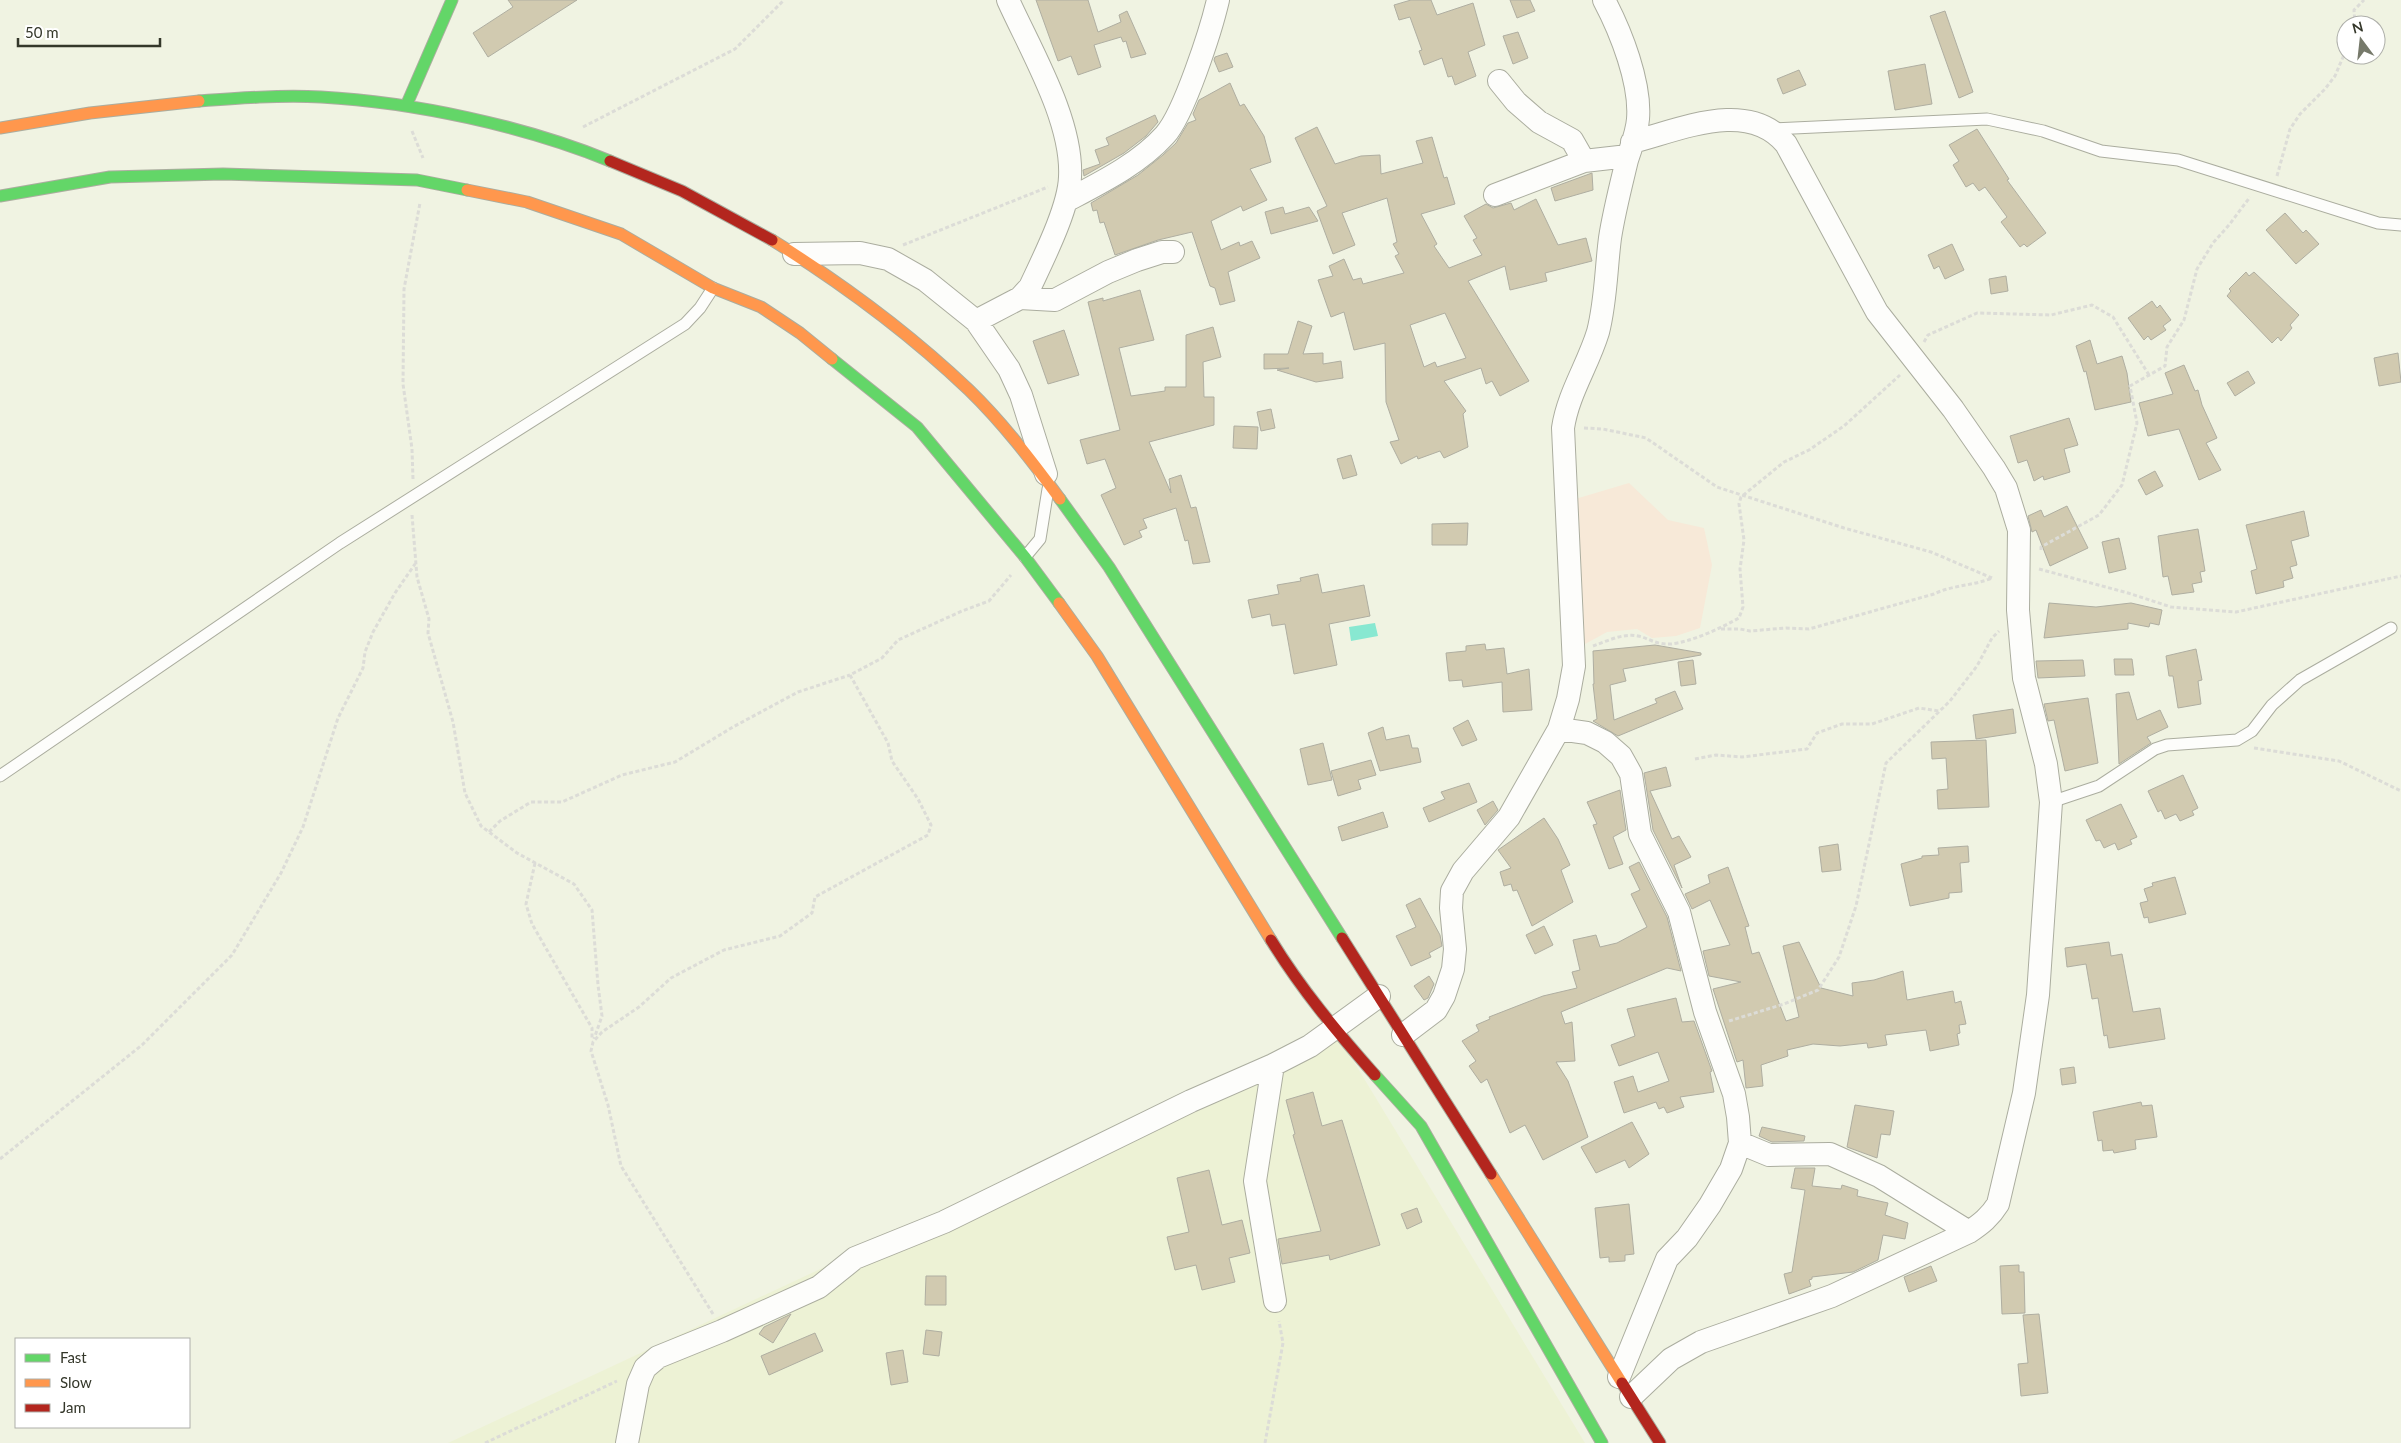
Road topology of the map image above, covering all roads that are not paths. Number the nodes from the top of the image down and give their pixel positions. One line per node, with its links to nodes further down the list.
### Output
1 (452, 0): 6 (street)
2 (1008, 0): 13 (street)
3 (1218, 0): 13 (street)
4 (1604, 0): 9 (street)
5 (1499, 81): 10 (street)
6 (406, 106): 7 (street); 16 (street)
7 (0, 128)
8 (1771, 129): 9 (street); 14 (lane); 25 (street)
9 (1630, 149): 10 (street); 23 (street)
10 (1584, 160): 11 (street)
11 (1496, 195)
12 (0, 196): 17 (street)
13 (1066, 201): 18 (street)
14 (2401, 225)
15 (1173, 252): 18 (street)
16 (794, 254): 19 (street); 20 (street)
17 (713, 288): 21 (street); 24 (lane)
18 (1020, 298): 19 (street)
19 (976, 321): 20 (street)
20 (1049, 482): 21 (lane); 26 (street)
21 (1025, 557): 27 (street)
22 (2391, 628): 25 (lane)
23 (1559, 729): 28 (street); 30 (street)
24 (0, 776)
25 (2051, 802): 31 (street)
26 (1379, 996): 27 (street); 28 (street)
27 (1334, 1030): 29 (street); 36 (street)
28 (1404, 1035): 33 (street)
29 (1273, 1065): 32 (street); 35 (street)
30 (1740, 1143): 31 (street); 33 (street)
31 (1969, 1232): 34 (street)
32 (1275, 1301)
33 (1619, 1377): 34 (street)
34 (1631, 1397): 37 (street)
35 (627, 1443)
36 (1602, 1443)
37 (1660, 1443)

